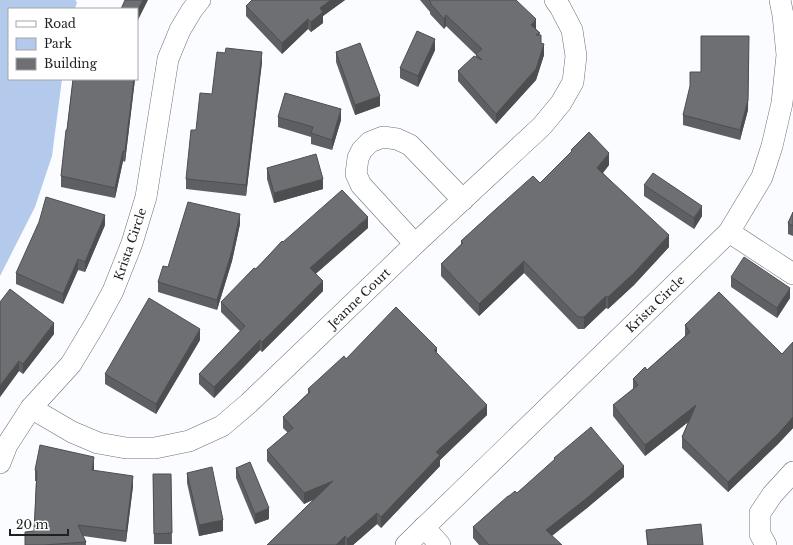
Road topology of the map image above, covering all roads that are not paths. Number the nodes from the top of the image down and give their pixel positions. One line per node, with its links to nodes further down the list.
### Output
1 (200, 0): 8 (street, Krista Circle)
2 (554, 0): 4 (street, Jeanne Court)
3 (780, 0): 5 (street, Krista Circle)
4 (463, 200): 6 (street, Jeanne Court); 6 (street)
5 (729, 232): 7 (street); 11 (street, Krista Circle)
6 (415, 244): 8 (street, Jeanne Court)
7 (793, 274)
8 (31, 408): 9 (street, Krista Circle)
9 (0, 463)
10 (793, 472): 14 (street)
11 (424, 527): 12 (street, Krista Circle); 13 (street)
12 (406, 545)
13 (440, 545)
14 (766, 545)

